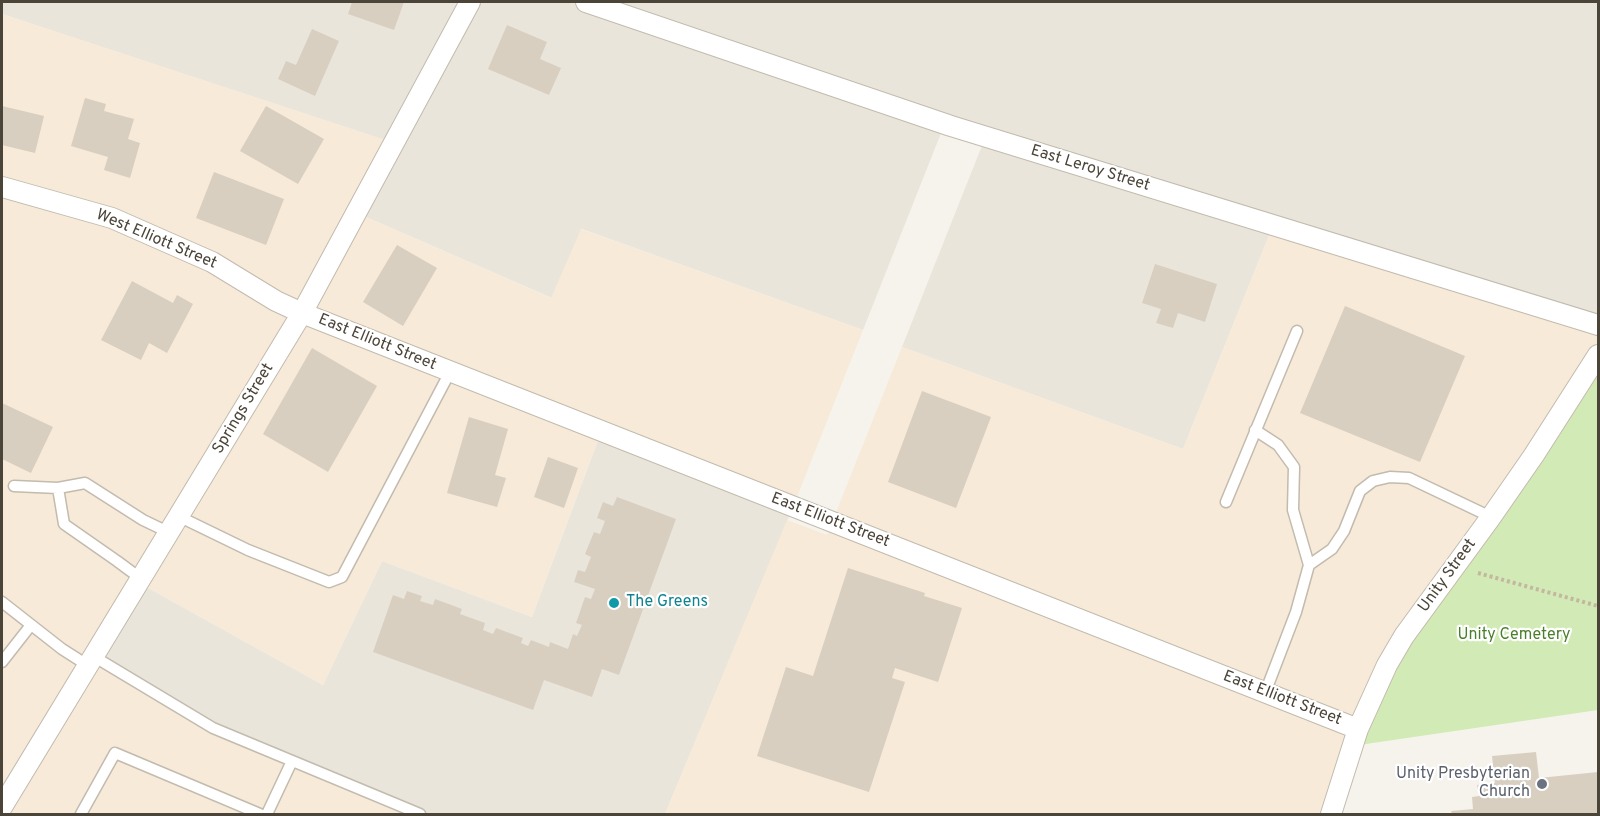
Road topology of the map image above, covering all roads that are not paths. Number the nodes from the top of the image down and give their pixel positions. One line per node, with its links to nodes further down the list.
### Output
1 (470, 2): 4 (street, Springs Street)
2 (586, 2): 5 (street, East Leroy Street)
3 (2, 187): 4 (street, West Elliott Street)
4 (302, 313): 8 (street, East Elliott Street); 14 (street, Springs Street)
5 (1599, 325)
6 (1297, 331): 9 (lane)
7 (1599, 354): 13 (street, Unity Street)
8 (450, 372): 14 (lane); 21 (street, East Elliott Street)
9 (1256, 430): 12 (lane); 15 (lane)
10 (14, 486): 11 (lane)
11 (58, 488): 14 (lane); 16 (lane)
12 (1226, 502)
13 (1491, 517): 15 (lane); 22 (street, Unity Street)
14 (173, 524): 16 (street, Springs Street)
15 (1309, 565): 21 (lane)
16 (140, 578): 19 (street, Springs Street)
17 (2, 602): 18 (lane)
18 (31, 625): 19 (lane); 20 (lane)
19 (90, 661): 23 (lane); 24 (street, Springs Street)
20 (2, 662)
21 (1265, 693): 22 (street, East Elliott Street)
22 (1358, 729): 29 (street, Unity Street)
23 (292, 761): 27 (lane); 28 (lane)
24 (2, 807)
25 (81, 814): 26 (lane)
26 (260, 814)
27 (267, 814)
28 (420, 814)
29 (1331, 814)

